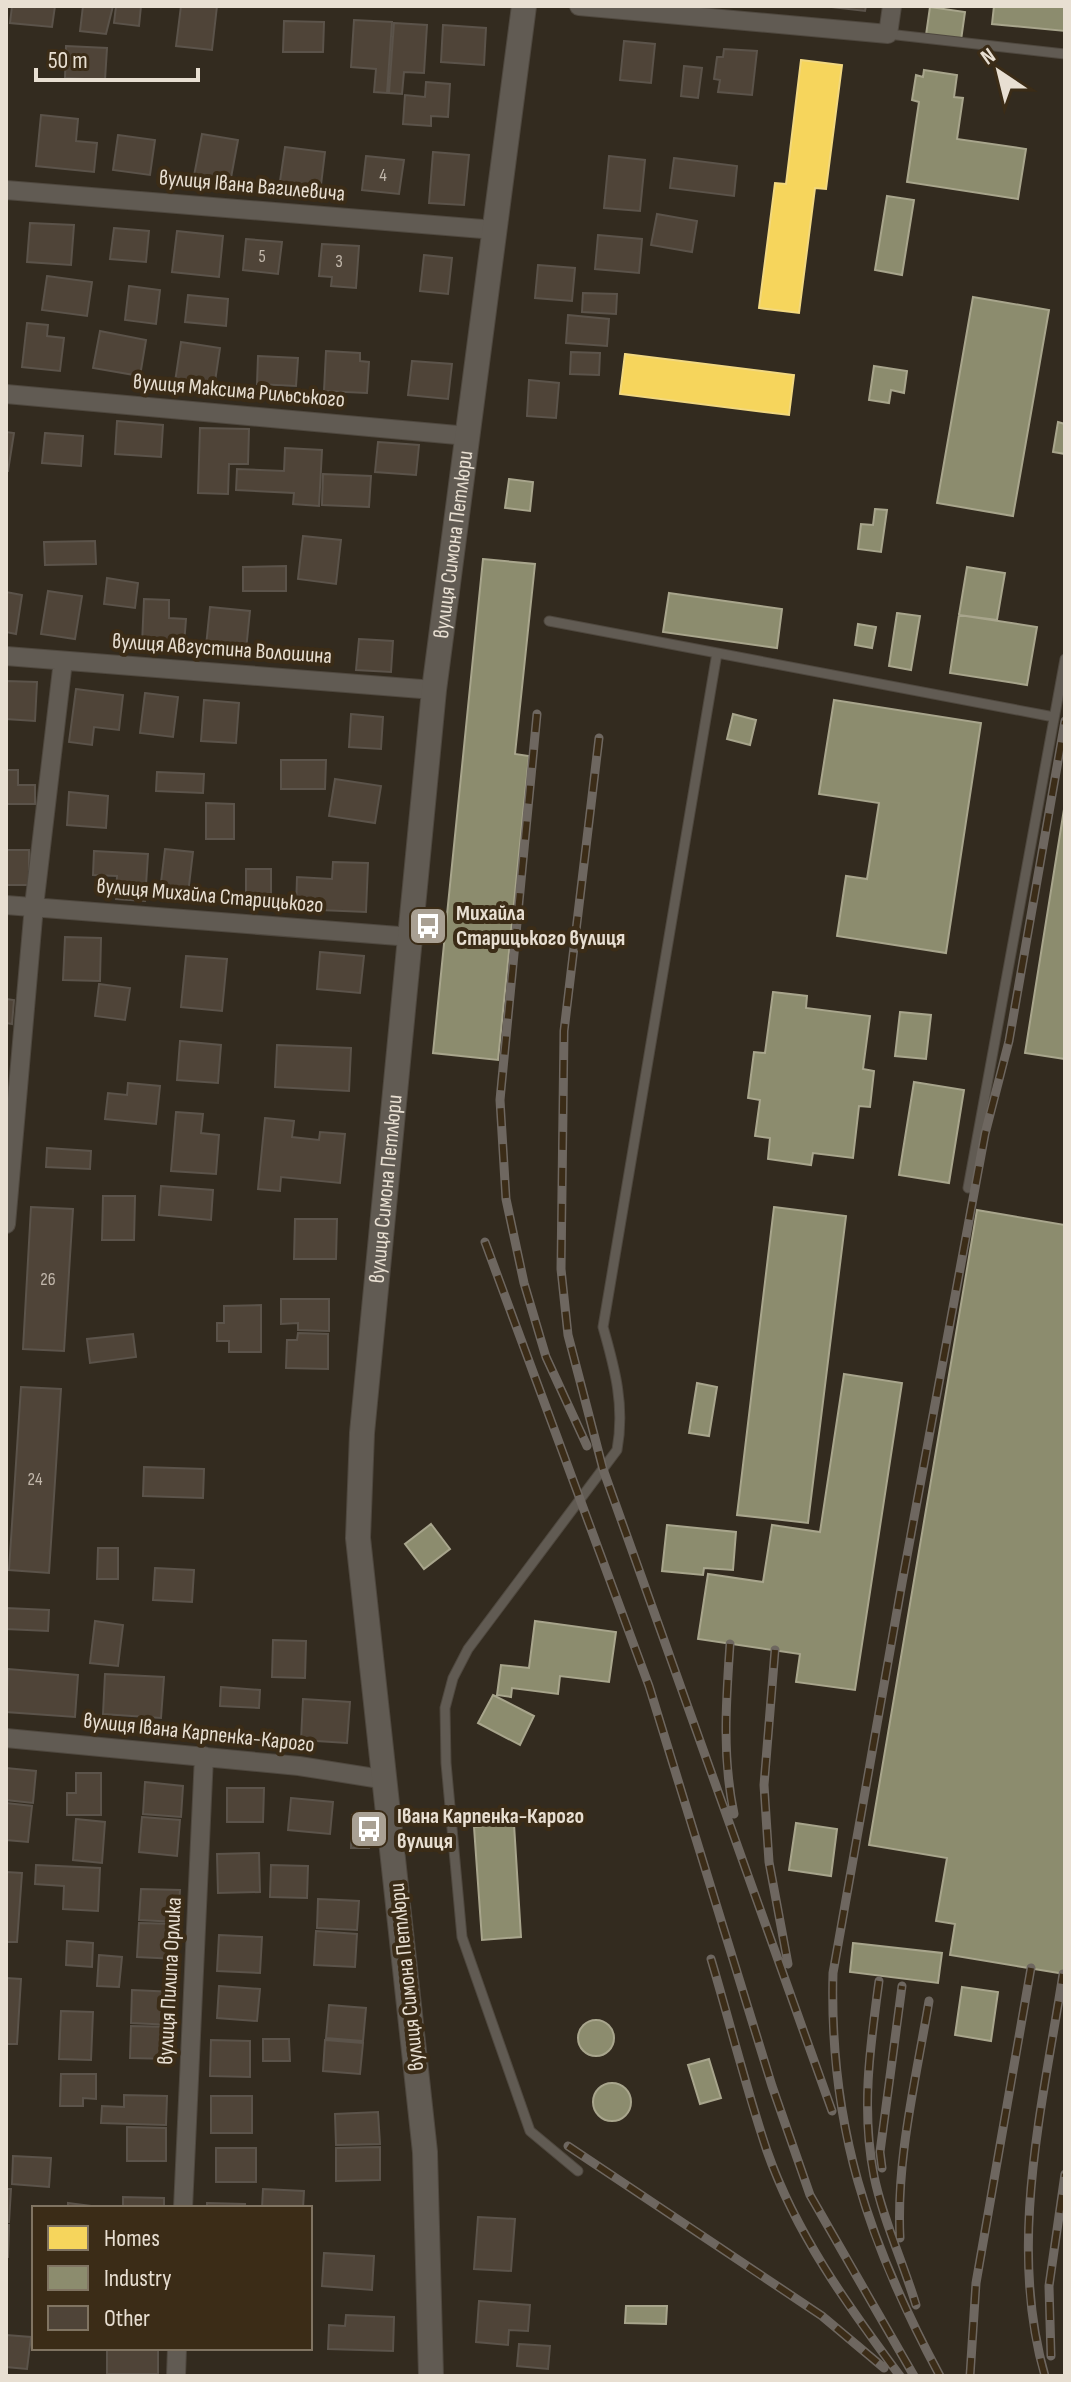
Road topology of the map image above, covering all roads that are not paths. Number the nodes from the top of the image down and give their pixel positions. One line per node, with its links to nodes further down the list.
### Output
1 (524, 6): 7 (main road, вулиця Симона Петлюри)
2 (579, 6): 4 (street)
3 (892, 6): 4 (street)
4 (888, 34): 5 (lane)
5 (1065, 54)
6 (6, 190): 7 (street, вулиця Івана Вагилевича)
7 (495, 230): 9 (main road, вулиця Симона Петлюри)
8 (6, 394): 9 (street, вулиця Максима Рильського)
9 (468, 436): 15 (main road, вулиця Симона Петлюри)
10 (549, 621): 11 (lane)
11 (717, 653): 16 (lane); 26 (lane)
12 (6, 656): 14 (street, вулиця Августина Волошина)
13 (1065, 659): 16 (lane)
14 (63, 661): 15 (street, вулиця Августина Волошина); 18 (street)
15 (434, 690): 19 (main road, вулиця Симона Петлюри)
16 (1054, 717): 21 (lane)
17 (6, 905): 18 (street, вулиця Михайла Старицького)
18 (34, 906): 19 (street, вулиця Михайла Старицького); 20 (street)
19 (411, 937): 25 (main road, вулиця Симона Петлюри)
20 (9, 1127): 22 (street)
21 (968, 1188)
22 (6, 1224)
23 (6, 1738): 24 (street, вулиця Івана Карпенка-Карого)
24 (204, 1756): 25 (street, вулиця Івана Карпенка-Карого); 27 (street, вулиця Пилипа Орлика)
25 (387, 1780): 30 (main road, вулиця Симона Петлюри)
26 (578, 2171)
27 (183, 2206)
28 (177, 2350): 29 (street)
29 (176, 2376)
30 (431, 2376)

